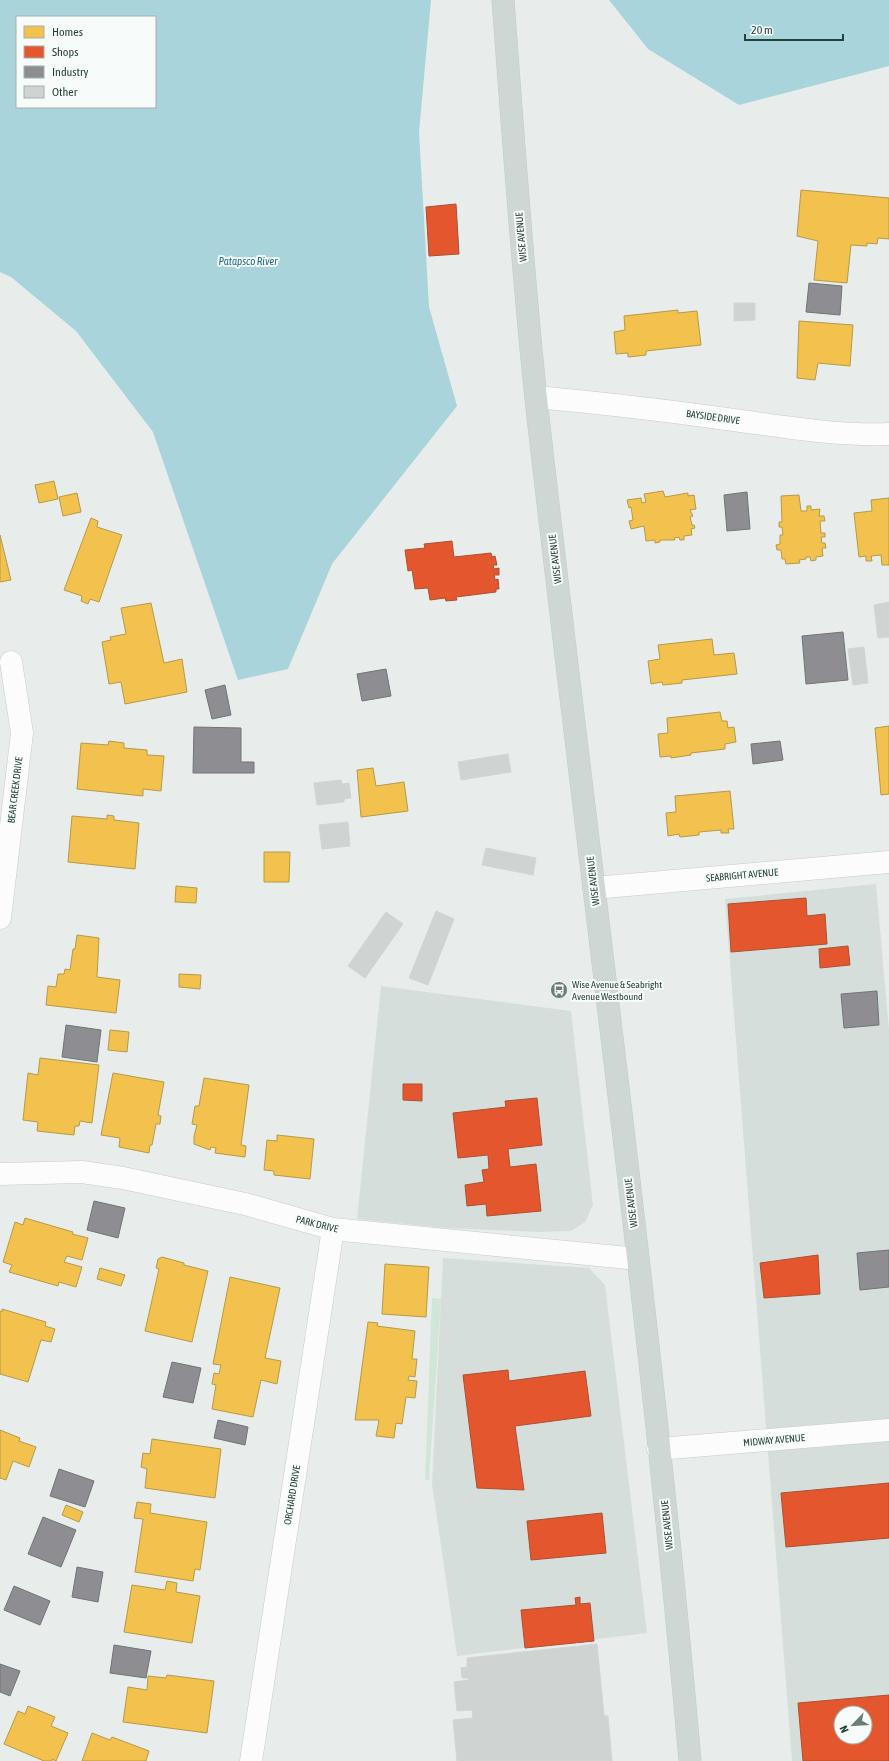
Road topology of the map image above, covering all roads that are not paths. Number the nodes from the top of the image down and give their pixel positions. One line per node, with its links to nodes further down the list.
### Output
1 (503, 2): 2 (main road, WISE AVENUE)
2 (536, 397): 3 (street, BAYSIDE DRIVE); 6 (main road, WISE AVENUE)
3 (889, 434)
4 (11, 662): 7 (street, BEAR CREEK DRIVE)
5 (889, 862): 6 (street, SEABRIGHT AVENUE)
6 (594, 888): 10 (main road, WISE AVENUE)
7 (0, 918)
8 (0, 1174): 9 (street, PARK DRIVE)
9 (333, 1229): 10 (street, PARK DRIVE); 13 (street, ORCHARD DRIVE)
10 (638, 1259): 12 (main road, WISE AVENUE)
11 (889, 1430): 12 (street, MIDWAY AVENUE)
12 (658, 1449): 14 (main road, WISE AVENUE)
13 (251, 1761)
14 (690, 1761)

